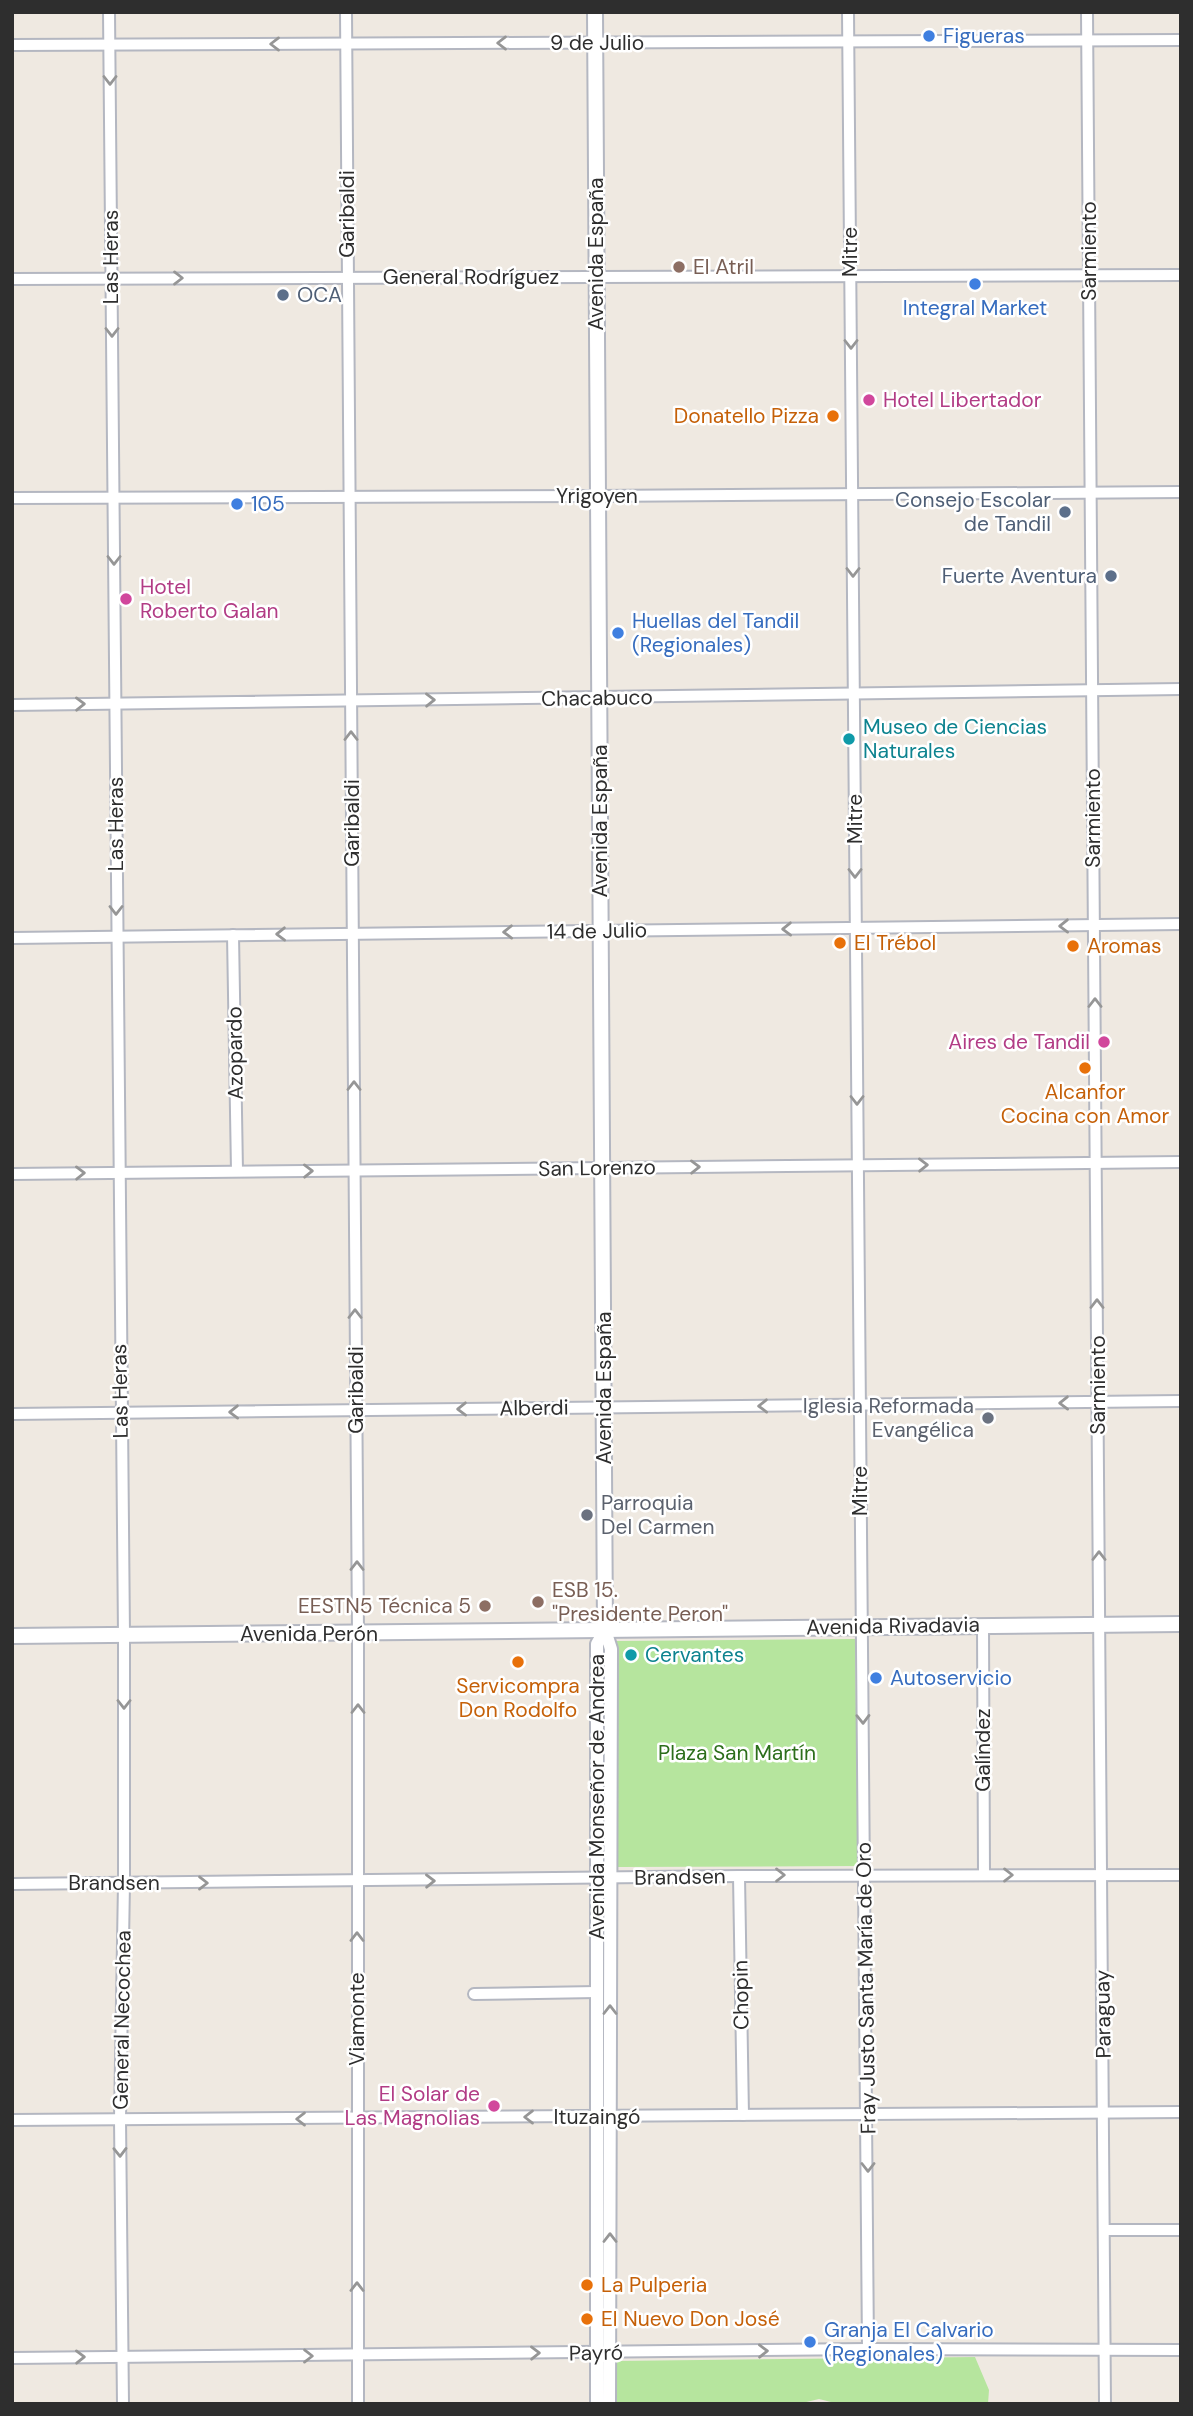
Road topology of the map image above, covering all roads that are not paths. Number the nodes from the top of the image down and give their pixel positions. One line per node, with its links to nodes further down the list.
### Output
1 (109, 12): 12 (street, Las Heras)
2 (346, 12): 10 (street, Garibaldi)
3 (595, 12): 9 (main road, Avenida España)
4 (848, 12): 8 (street, Mitre)
5 (1087, 12): 6 (street, Sarmiento)
6 (1087, 40): 7 (street, 9 de Julio); 8 (street, 9 de Julio); 13 (street, Sarmiento)
7 (1181, 40)
8 (848, 42): 9 (street, 9 de Julio); 15 (street, Mitre)
9 (595, 43): 10 (street, 9 de Julio, one-way to 10); 16 (main road, Avenida España)
10 (346, 44): 12 (street, 9 de Julio, one-way to 12); 18 (street, Garibaldi)
11 (12, 45): 12 (street, 9 de Julio)
12 (110, 45): 17 (street, Las Heras, one-way to 17)
13 (1089, 275): 14 (street, General Rodríguez); 15 (street, General Rodríguez); 20 (street, Sarmiento)
14 (1181, 275)
15 (850, 276): 16 (street, General Rodríguez); 22 (street, Mitre, one-way to 22)
16 (597, 277): 18 (street, General Rodríguez); 24 (main road, Avenida España)
17 (111, 278): 18 (street, General Rodríguez, one-way to 18); 19 (street, General Rodríguez); 25 (street, Las Heras, one-way to 25)
18 (348, 278): 23 (street, Garibaldi)
19 (12, 279)
20 (1091, 492): 21 (street, Yrigoyen); 22 (street, Yrigoyen); 28 (street, Sarmiento)
21 (1181, 492)
22 (852, 493): 24 (street, Yrigoyen); 29 (street, Mitre, one-way to 29)
23 (349, 496): 24 (street, Yrigoyen); 25 (street, Yrigoyen); 31 (street, Garibaldi)
24 (597, 496): 30 (main road, Avenida España)
25 (113, 497): 26 (street, Yrigoyen); 32 (street, Las Heras, one-way to 32)
26 (12, 498)
27 (1181, 689): 28 (street, Chacabuco)
28 (1092, 691): 29 (street, Chacabuco); 35 (street, Sarmiento)
29 (853, 694): 30 (street, Chacabuco); 36 (street, Mitre, one-way to 36)
30 (599, 698): 31 (street, Chacabuco, one-way to 30); 37 (main road, Avenida España)
31 (351, 701): 32 (street, Chacabuco); 38 (street, Garibaldi, one-way to 31)
32 (115, 704): 33 (street, Chacabuco, one-way to 32); 40 (street, Las Heras, one-way to 40)
33 (12, 705)
34 (1181, 924): 35 (street, 14 de Julio)
35 (1094, 925): 36 (street, 14 de Julio, one-way to 36); 43 (street, Sarmiento, one-way to 35)
36 (856, 928): 37 (street, 14 de Julio, one-way to 37); 44 (street, Mitre, one-way to 44)
37 (601, 931): 38 (street, 14 de Julio, one-way to 38); 45 (main road, Avenida España)
38 (353, 934): 39 (street, 14 de Julio, one-way to 39); 46 (street, Garibaldi, one-way to 38)
39 (233, 935): 40 (street, 14 de Julio); 47 (street, Azopardo)
40 (116, 936): 41 (street, 14 de Julio); 48 (street, Las Heras)
41 (12, 937)
42 (1181, 1162): 43 (street, San Lorenzo)
43 (1096, 1163): 44 (street, San Lorenzo, one-way to 43); 51 (street, Sarmiento, one-way to 43)
44 (858, 1165): 45 (street, San Lorenzo, one-way to 44); 52 (street, Mitre)
45 (603, 1168): 46 (street, San Lorenzo); 53 (main road, Avenida España)
46 (354, 1170): 47 (street, San Lorenzo, one-way to 46); 54 (street, Garibaldi, one-way to 46)
47 (237, 1171): 48 (street, San Lorenzo)
48 (118, 1172): 49 (street, San Lorenzo, one-way to 48); 55 (street, Las Heras)
49 (12, 1174)
50 (1181, 1401): 51 (street, Alberdi)
51 (1098, 1402): 52 (street, Alberdi, one-way to 52); 57 (street, Sarmiento, one-way to 51)
52 (859, 1405): 53 (street, Alberdi, one-way to 53); 60 (street, Mitre)
53 (604, 1408): 54 (street, Alberdi, one-way to 54); 61 (main road, Avenida España)
54 (356, 1410): 55 (street, Alberdi, one-way to 55); 62 (street, Garibaldi, one-way to 54)
55 (120, 1413): 56 (street, Alberdi); 63 (street, Las Heras)
56 (12, 1414)
57 (1099, 1624): 58 (main road, Avenida Rivadavia); 59 (main road, Avenida Rivadavia); 69 (street, Paraguay)
58 (1181, 1624)
59 (983, 1625): 60 (main road, Avenida Rivadavia); 66 (street, Galíndez)
60 (861, 1626): 61 (main road, Avenida Rivadavia); 65 (street, Fray Justo Santa María de Oro, one-way to 65)
61 (605, 1630): 62 (main road, Avenida Perón); 70 (street, Avenida Monseñor de Andrea); 71 (street, Avenida Monseñor de Andrea)
62 (358, 1634): 63 (main road, Avenida Perón); 72 (street, Viamonte, one-way to 62)
63 (124, 1635): 64 (main road, Avenida Perón); 73 (street, General Necochea, one-way to 73)
64 (12, 1636)
65 (866, 1875): 66 (street, Brandsen); 68 (street, Brandsen, one-way to 65); 79 (street, Fray Justo Santa María de Oro)
66 (984, 1875): 69 (street, Brandsen, one-way to 69)
67 (1181, 1875): 69 (street, Brandsen)
68 (739, 1876): 71 (street, Brandsen); 80 (street, Chopin)
69 (1102, 1876): 77 (street, Paraguay)
70 (596, 1878): 71 (street, Brandsen); 72 (street, Brandsen, one-way to 70); 75 (street, Avenida Monseñor de Andrea)
71 (610, 1878): 81 (street, Avenida Monseñor de Andrea, one-way to 71)
72 (357, 1882): 73 (street, Brandsen, one-way to 72); 83 (street, Viamonte, one-way to 72)
73 (124, 1883): 74 (street, Brandsen); 82 (street, General Necochea)
74 (12, 1884)
75 (597, 1992): 76 (street); 81 (street, Avenida Monseñor de Andrea)
76 (474, 1994)
77 (1104, 2112): 78 (street, Ituzaingó); 79 (street, Ituzaingó); 85 (street, Paraguay)
78 (1181, 2112)
79 (868, 2114): 80 (street, Ituzaingó); 87 (street, Fray Justo Santa María de Oro, one-way to 87)
80 (743, 2115): 81 (street, Ituzaingó)
81 (603, 2117): 83 (street, Ituzaingó, one-way to 83); 90 (street, Avenida Monseñor de Andrea)
82 (120, 2119): 83 (street, Ituzaingó, one-way to 82); 84 (street, Ituzaingó); 92 (street, General Necochea, one-way to 92)
83 (357, 2119): 91 (street, Viamonte, one-way to 83)
84 (12, 2120)
85 (1105, 2230): 86 (street); 89 (street, Paraguay)
86 (1181, 2230)
87 (868, 2349): 89 (street, Payró); 90 (street, Payró, one-way to 87)
88 (1181, 2350): 89 (street, Payró)
89 (1106, 2351): 98 (street, Paraguay)
90 (603, 2353): 91 (street, Payró, one-way to 90); 96 (street, Avenida Monseñor de Andrea); 97 (street, Avenida Monseñor de Andrea)
91 (357, 2356): 92 (street, Payró, one-way to 91); 95 (street, Viamonte)
92 (123, 2357): 93 (street, Payró, one-way to 92); 94 (street, General Necochea)
93 (12, 2358)
94 (123, 2404)
95 (358, 2404)
96 (597, 2404)
97 (609, 2404)
98 (1105, 2404)

